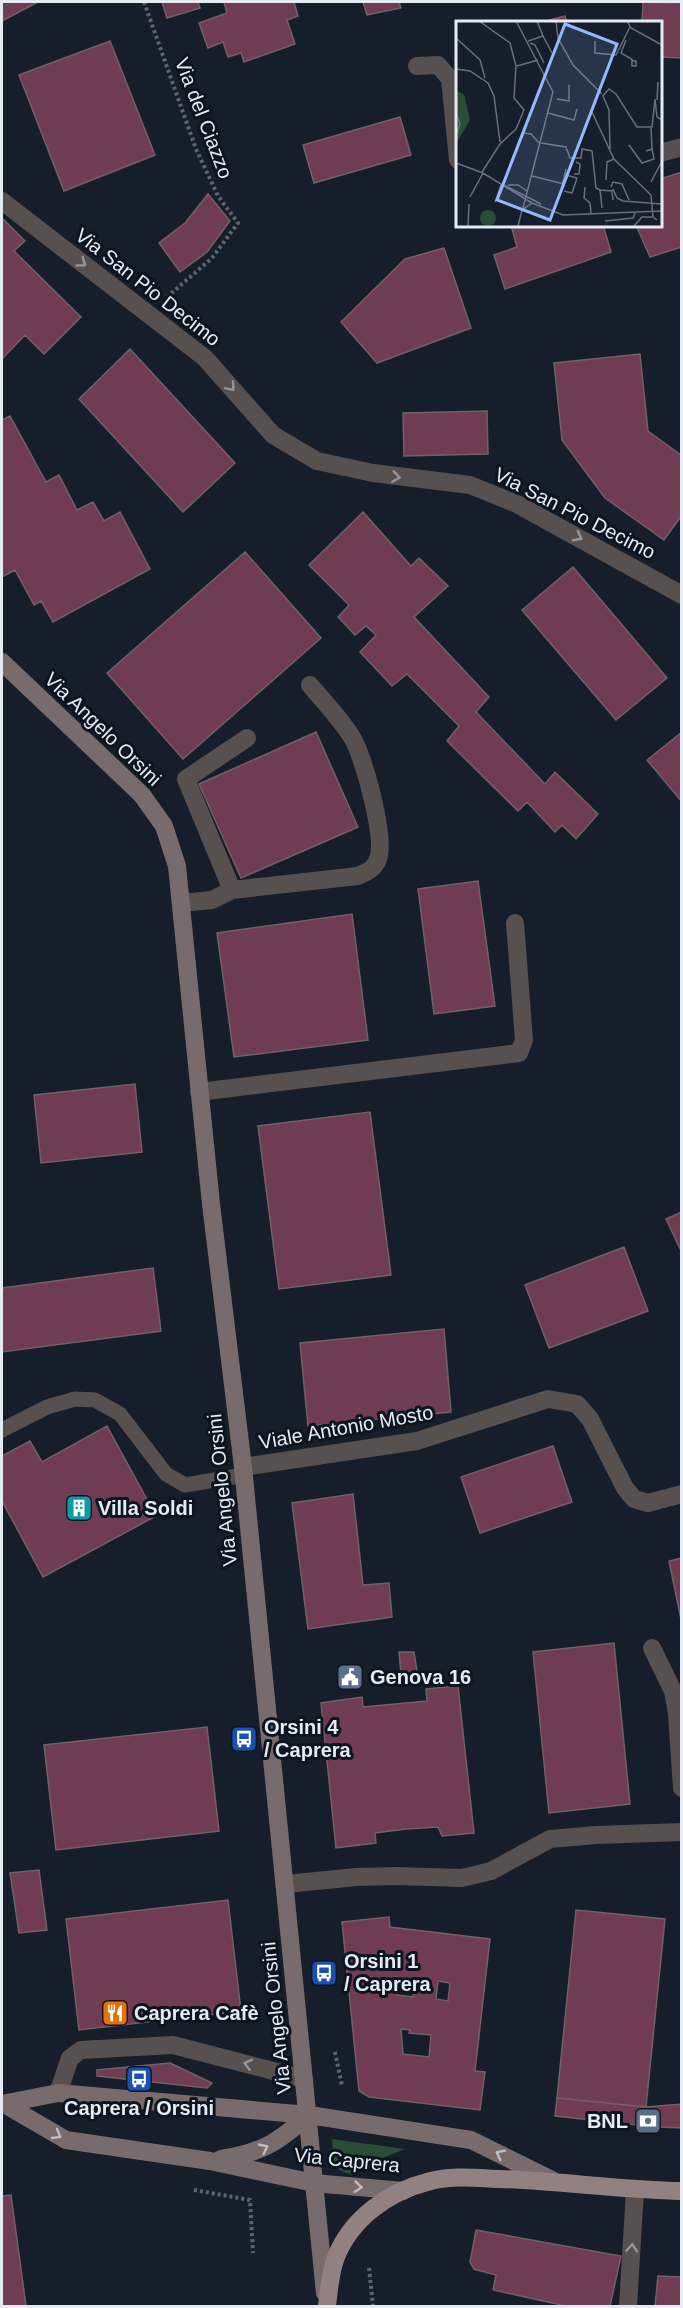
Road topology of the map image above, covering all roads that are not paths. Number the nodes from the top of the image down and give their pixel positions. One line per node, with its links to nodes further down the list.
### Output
1 (417, 66): 2 (street)
2 (456, 140)
3 (681, 147): 4 (street)
4 (662, 152)
5 (2, 201): 6 (street, Via San Pio Decimo, one-way to 6)
6 (681, 595)
7 (2, 662): 11 (street, Via Angelo Orsini)
8 (310, 685): 10 (street)
9 (247, 738): 10 (street, Via Angelo Orsini)
10 (232, 890): 11 (street)
11 (182, 903): 13 (street, Via Angelo Orsini)
12 (515, 923): 13 (street)
13 (199, 1092): 15 (street, Via Angelo Orsini)
14 (2, 1430): 15 (lane)
15 (244, 1471): 16 (street, Viale Antonio Mosto); 22 (street, Via Angelo Orsini)
16 (681, 1494)
17 (651, 1648): 18 (street)
18 (677, 1690): 19 (street)
19 (679, 1713): 20 (street)
20 (681, 1788)
21 (681, 1832): 22 (street)
22 (286, 1884): 23 (street, Via Angelo Orsini)
23 (304, 2079): 24 (street, one-way to 24); 26 (street, Via Angelo Orsini)
24 (58, 2093): 25 (street, Via Caprera); 26 (street, Via Caprera)
25 (4, 2105): 27 (street, Via Caprera, one-way to 27)
26 (309, 2115): 27 (street, Via Caprera, one-way to 26); 28 (street, Via Caprera, one-way to 26); 29 (street, Via Angelo Orsini)
27 (210, 2161): 29 (street, Via Caprera)
28 (552, 2180): 30 (main road, Via Caprera); 31 (main road, Via Caprera)
29 (314, 2183): 31 (street, Via Caprera, one-way to 31); 33 (street, Via Angelo Orsini)
30 (635, 2190): 32 (main road, Via Caprera); 34 (street, one-way to 30)
31 (403, 2191): 33 (main road)
32 (681, 2191)
33 (327, 2306)
34 (628, 2307)

